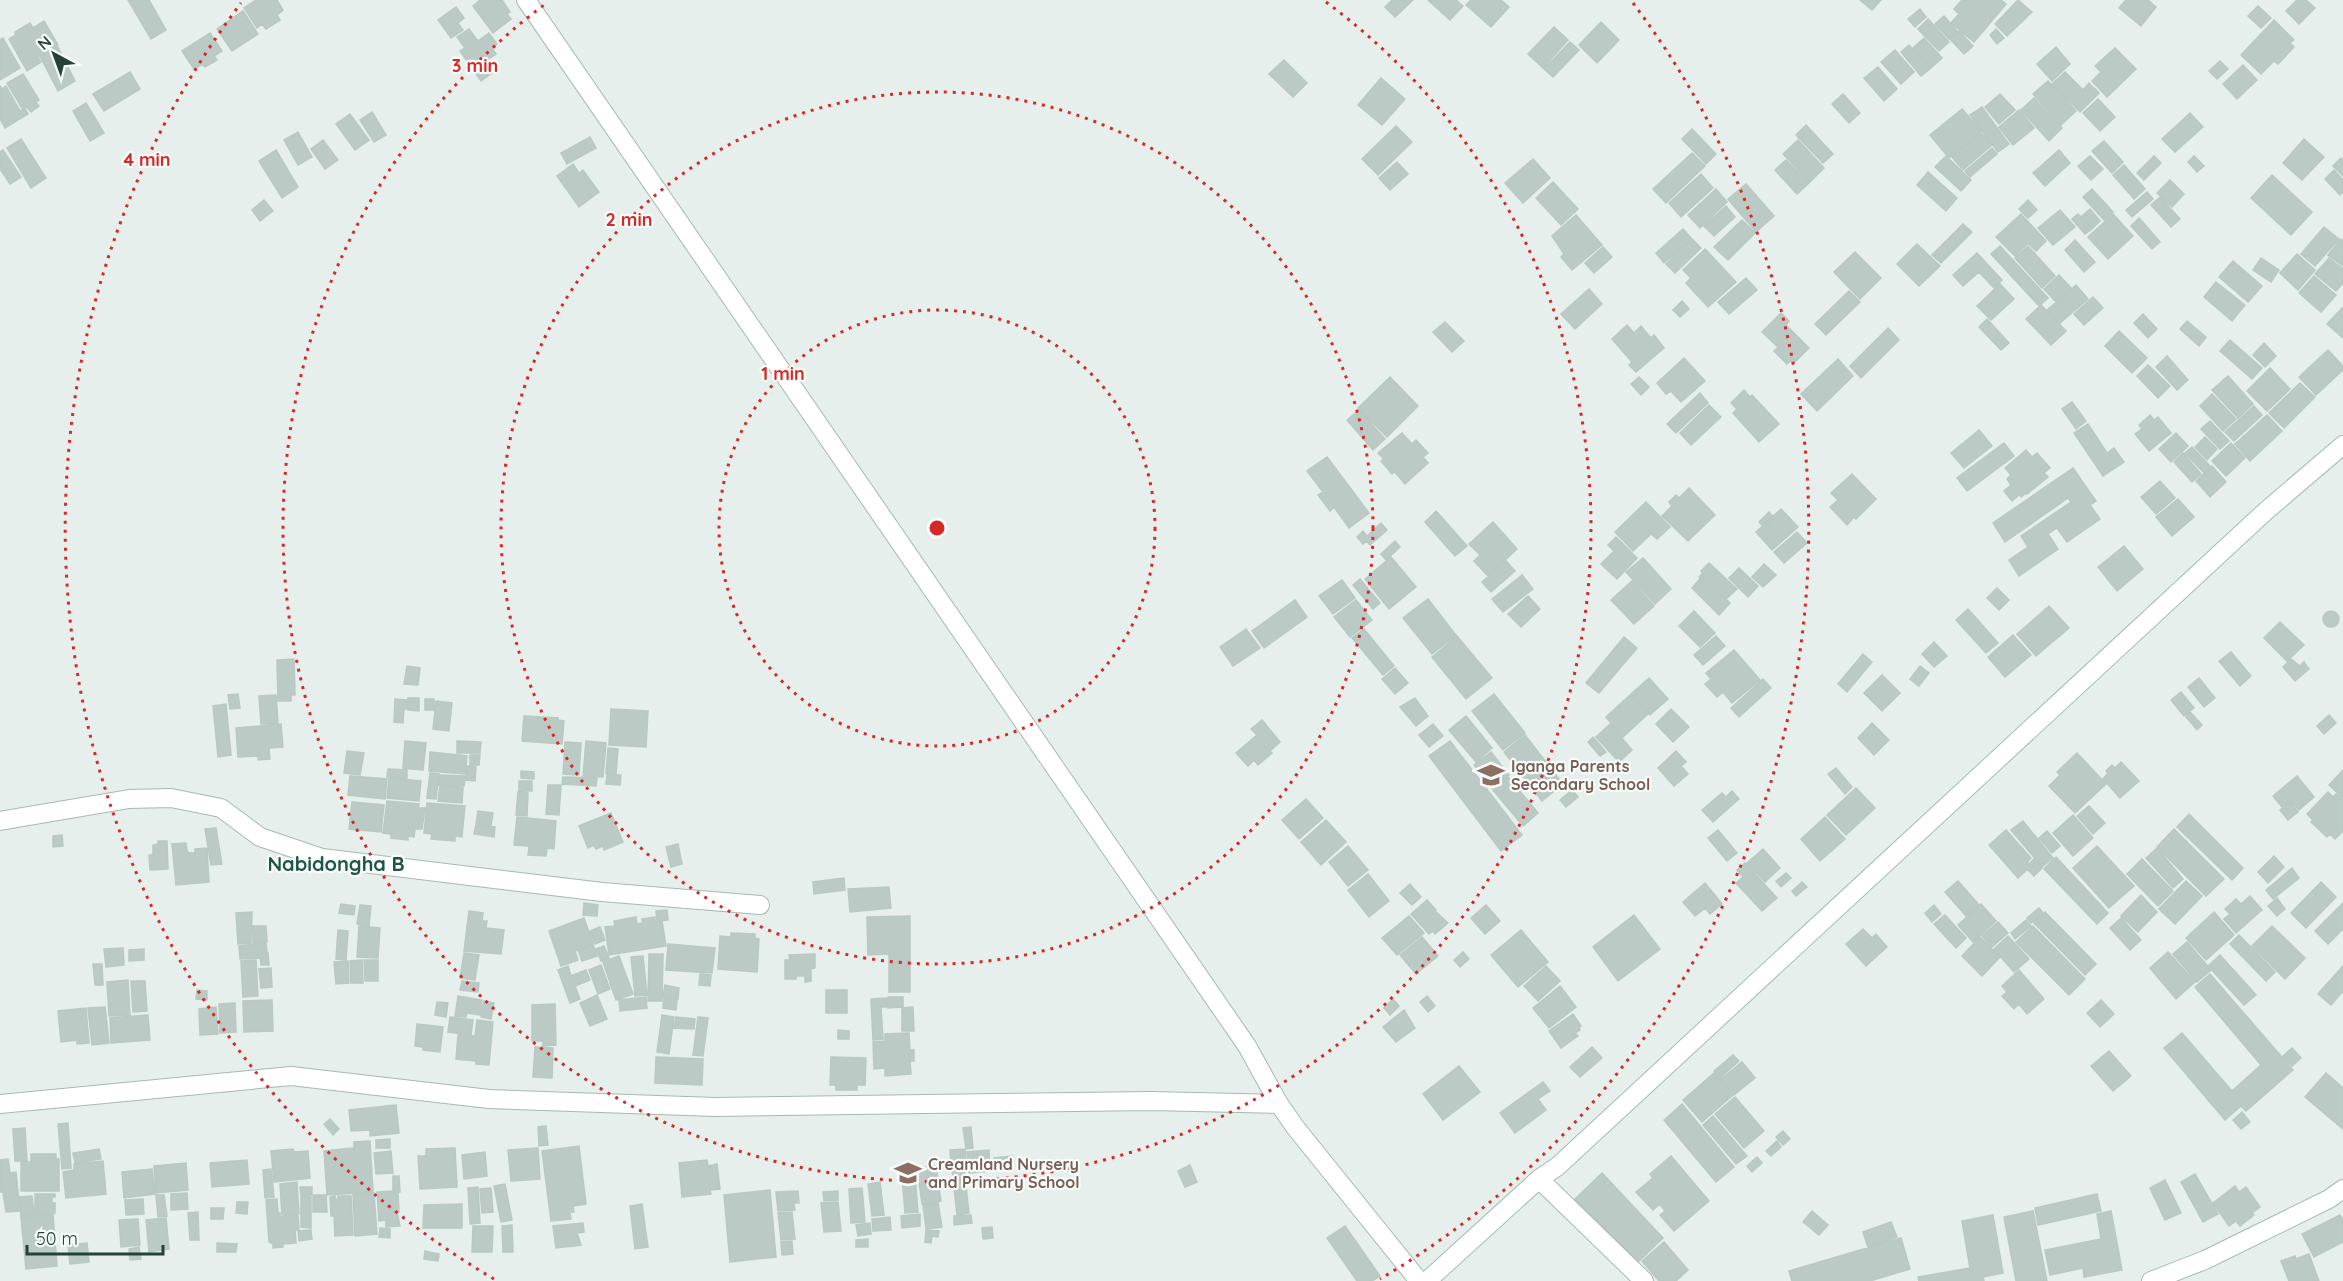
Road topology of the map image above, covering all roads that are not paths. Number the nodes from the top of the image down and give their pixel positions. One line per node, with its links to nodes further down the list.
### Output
1 (526, 0): 6 (street)
2 (2343, 445): 7 (street)
3 (0, 821): 4 (street)
4 (760, 905)
5 (0, 1104): 6 (street)
6 (1279, 1104): 9 (street)
7 (1539, 1179): 10 (street); 11 (street)
8 (2343, 1189): 12 (street)
9 (1419, 1281)
10 (1427, 1281)
11 (1644, 1281)
12 (2151, 1281)

